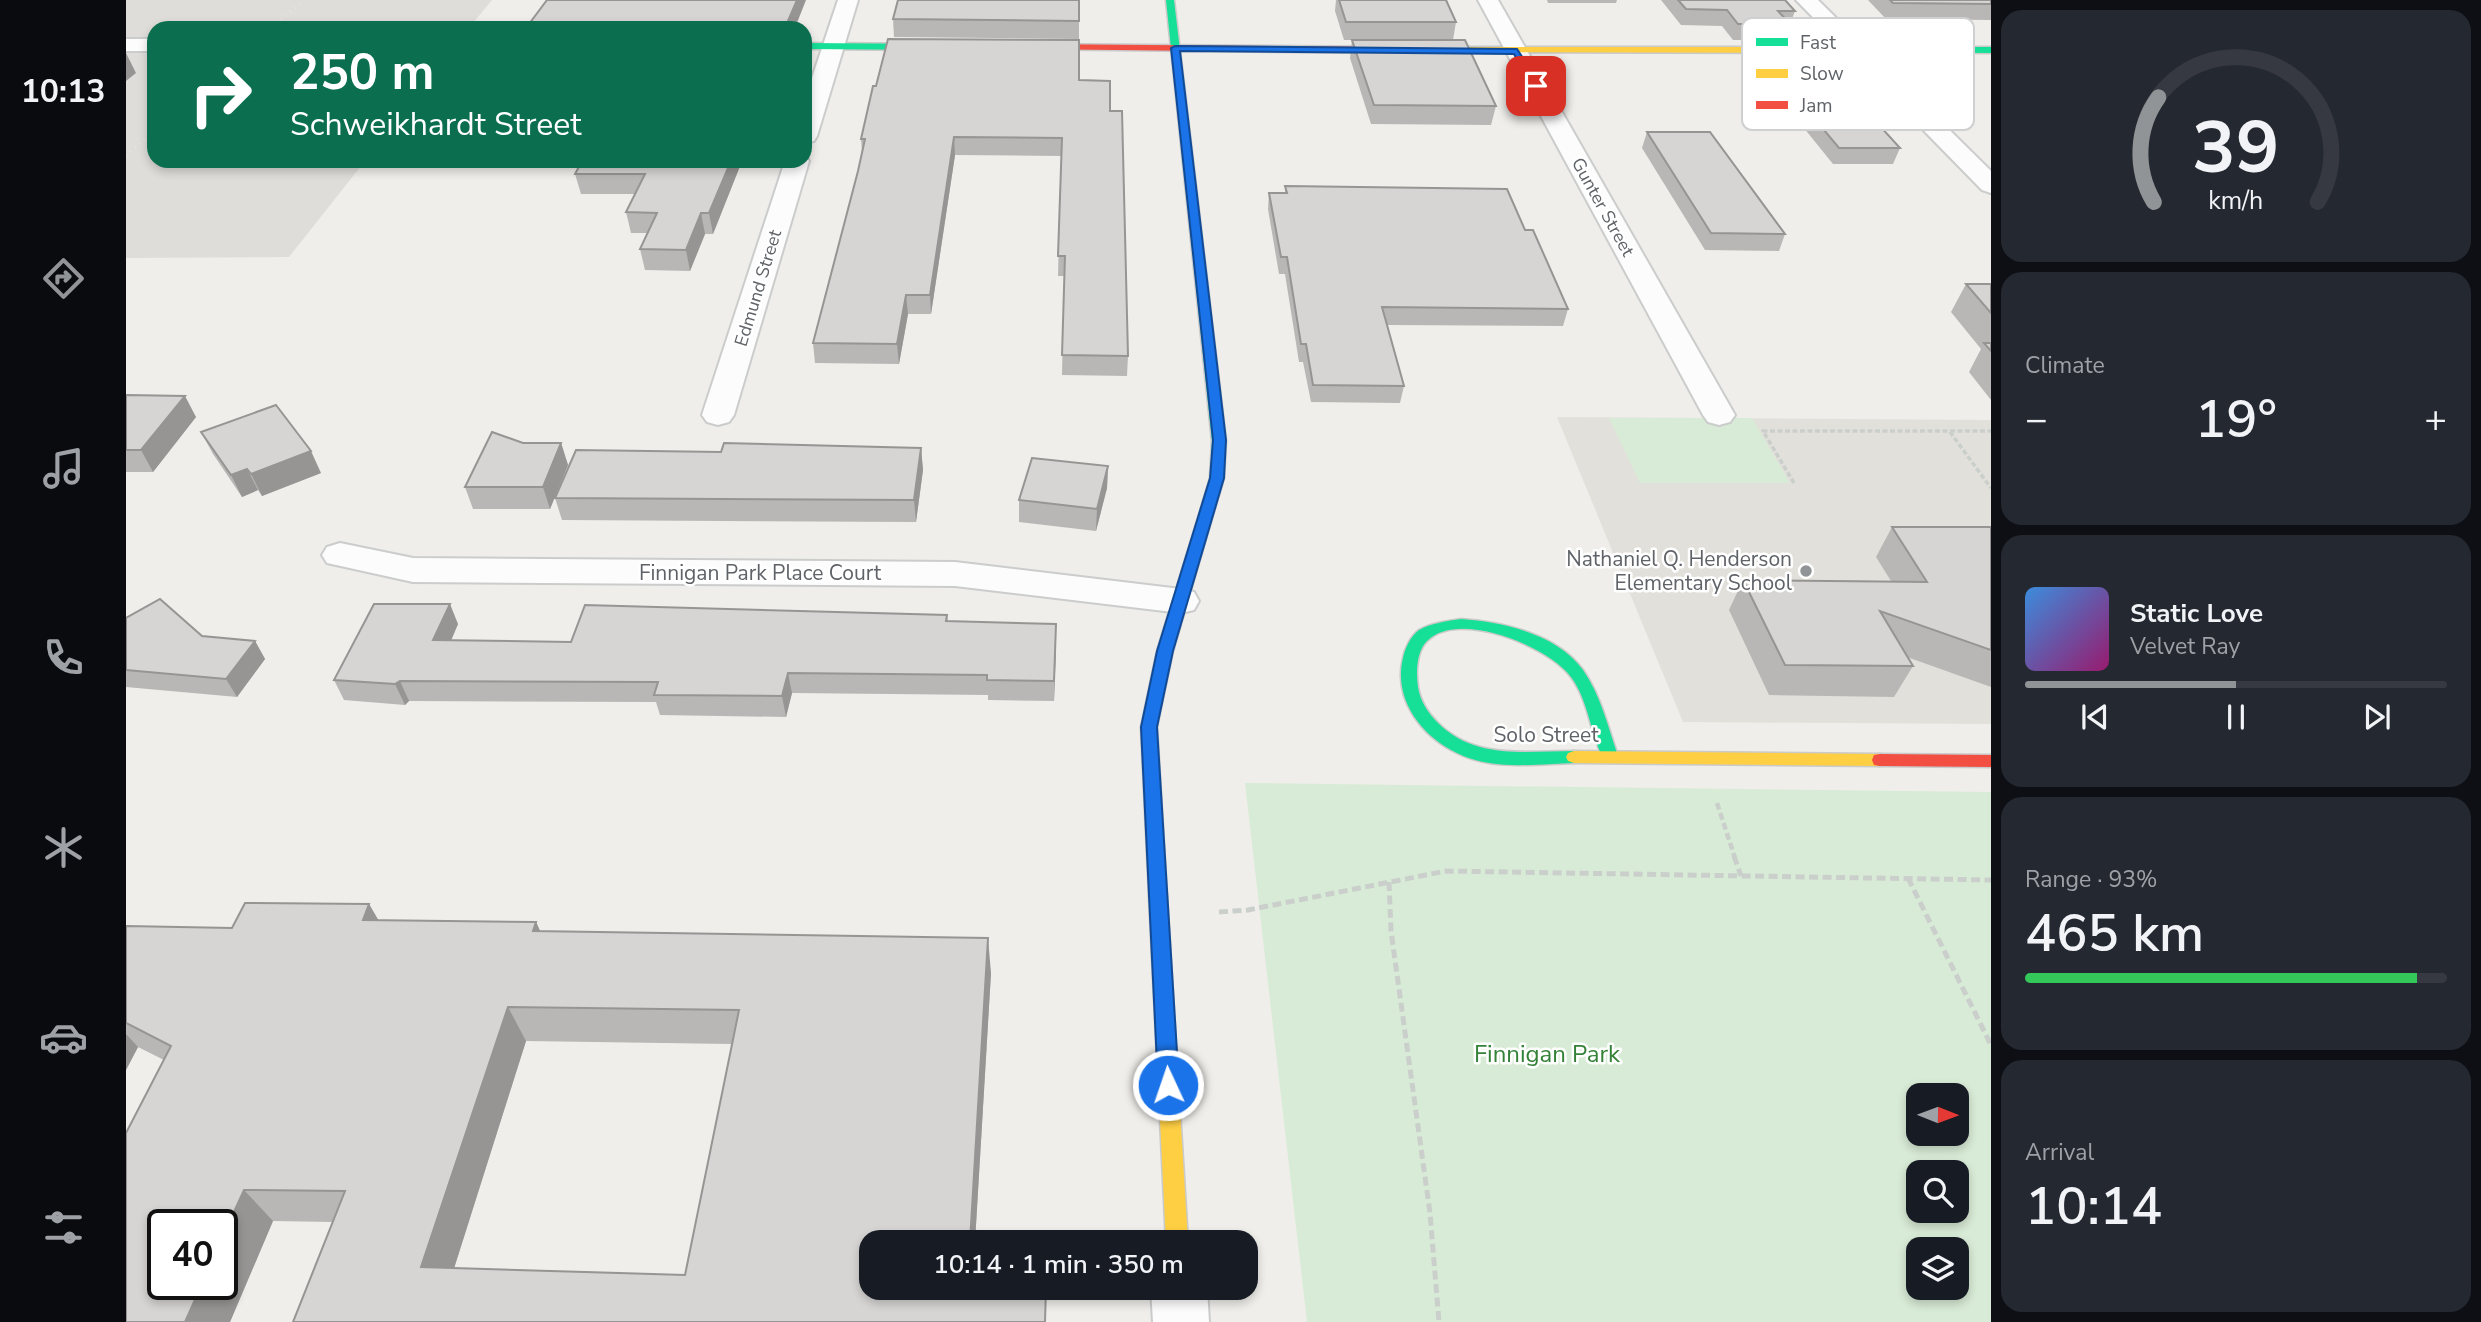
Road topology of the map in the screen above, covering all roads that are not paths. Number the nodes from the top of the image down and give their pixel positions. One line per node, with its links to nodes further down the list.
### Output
1 (848, 0): 9 (street)
2 (1170, 0): 12 (street)
3 (1488, 0): 14 (street, Gunter Street)
4 (1806, 0): 5 (street)
5 (1824, 18)
6 (126, 45): 7 (street)
7 (147, 45)
8 (812, 46): 9 (street)
9 (833, 46): 10 (street); 15 (street)
10 (954, 47)
11 (1008, 47): 12 (street)
12 (1175, 48): 14 (street); 22 (street)
13 (1742, 50): 14 (street)
14 (1517, 51): 20 (street, Gunter Street)
15 (812, 114)
16 (1936, 130): 18 (street)
17 (795, 168): 19 (street, Edmund Street)
18 (1991, 185)
19 (718, 415)
20 (1719, 415)
21 (340, 555): 22 (street, Finnigan Park Place Court)
22 (1181, 601): 25 (street)
23 (1610, 755): 23 (street, Solo Street); 24 (street, Solo Street)
24 (1991, 761)
25 (1176, 1230)
26 (1180, 1300): 27 (street)
27 (1181, 1322)

